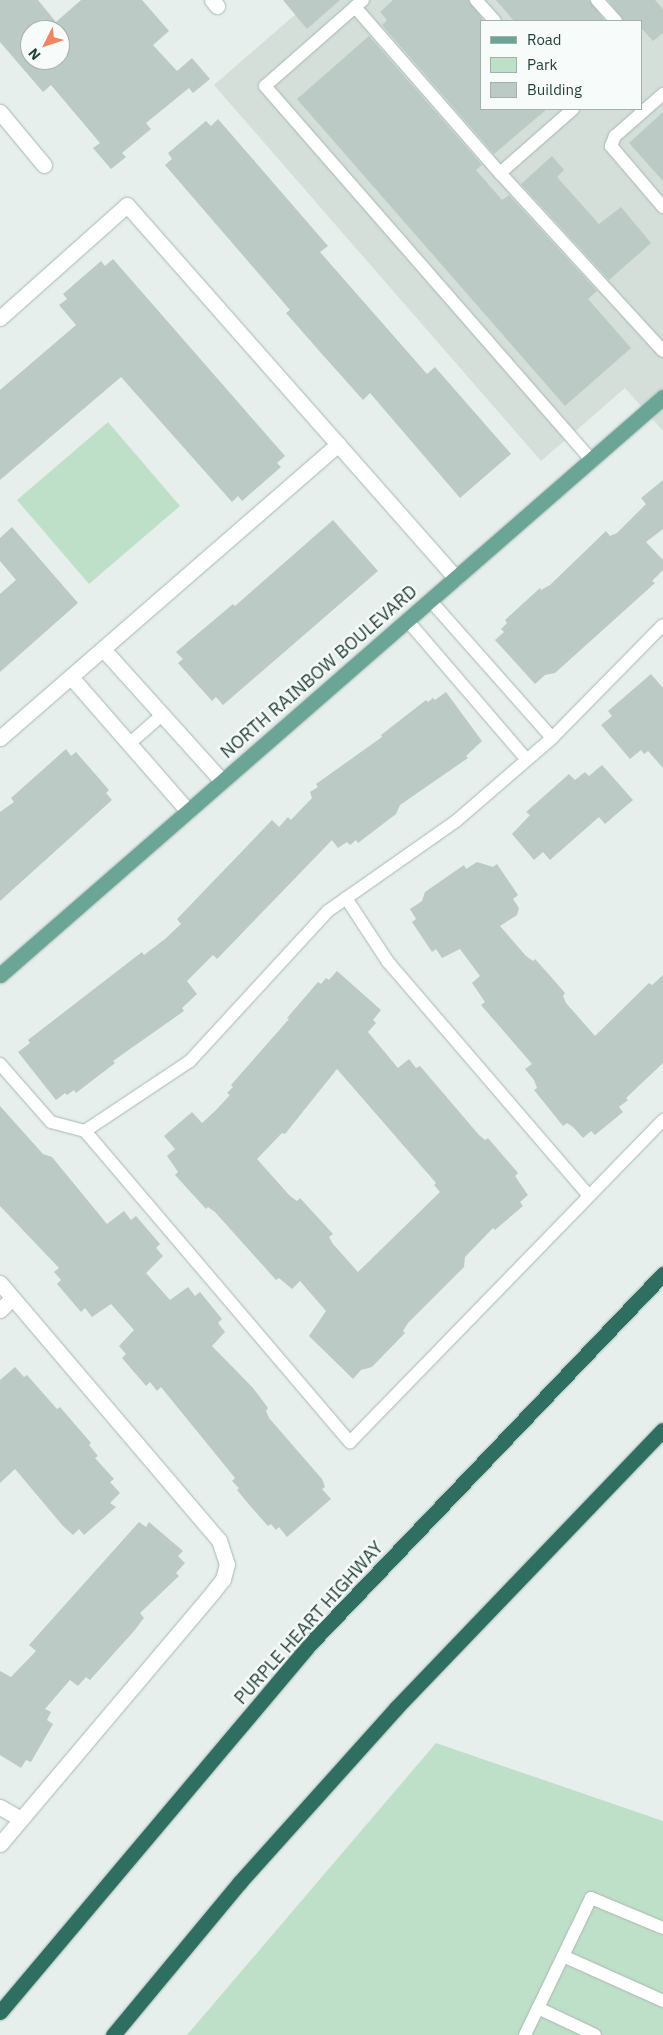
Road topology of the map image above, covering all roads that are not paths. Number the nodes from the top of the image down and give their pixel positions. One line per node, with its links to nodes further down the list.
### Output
1 (476, 0): 4 (lane)
2 (597, 0): 5 (lane)
3 (359, 4): 10 (lane); 16 (lane)
4 (494, 20)
5 (615, 20)
6 (663, 94): 11 (lane)
7 (571, 110): 10 (lane)
8 (0, 112): 9 (street)
9 (44, 165)
10 (500, 173): 13 (lane)
11 (663, 207)
12 (0, 318): 15 (street)
13 (663, 351)
14 (663, 397): 16 (main road, NORTH RAINBOW BOULEVARD)
15 (338, 444): 17 (street); 21 (street)
16 (591, 460): 17 (main road, NORTH RAINBOW BOULEVARD)
17 (456, 578): 18 (main road, NORTH RAINBOW BOULEVARD)
18 (430, 600): 19 (main road, NORTH RAINBOW BOULEVARD); 25 (lane)
19 (407, 620): 27 (lane); 28 (main road, NORTH RAINBOW BOULEVARD)
20 (663, 625): 25 (lane)
21 (103, 649): 22 (street); 23 (street)
22 (71, 677): 24 (street); 26 (street)
23 (162, 715): 26 (lane); 28 (street)
24 (0, 738)
25 (552, 738): 27 (lane)
26 (130, 743): 29 (street)
27 (526, 759): 30 (lane)
28 (222, 782): 29 (main road, NORTH RAINBOW BOULEVARD)
29 (188, 811): 31 (main road, NORTH RAINBOW BOULEVARD)
30 (346, 898): 34 (lane); 35 (lane)
31 (0, 975)
32 (0, 1064): 34 (lane)
33 (663, 1120): 35 (lane)
34 (85, 1131): 35 (lane)
35 (589, 1196)
36 (663, 1274): 48 (highway, PURPLE HEART HIGHWAY)
37 (0, 1283): 38 (street)
38 (11, 1299): 39 (street); 42 (street)
39 (0, 1310)
40 (663, 1430): 49 (highway)
41 (0, 1807): 42 (street)
42 (21, 1819): 43 (street)
43 (0, 1844)
44 (663, 1928): 45 (lane)
45 (563, 1956): 46 (lane); 47 (lane)
46 (663, 2001)
47 (538, 2008): 50 (lane); 51 (lane)
48 (0, 2012)
49 (113, 2035)
50 (524, 2035)
51 (595, 2035)

